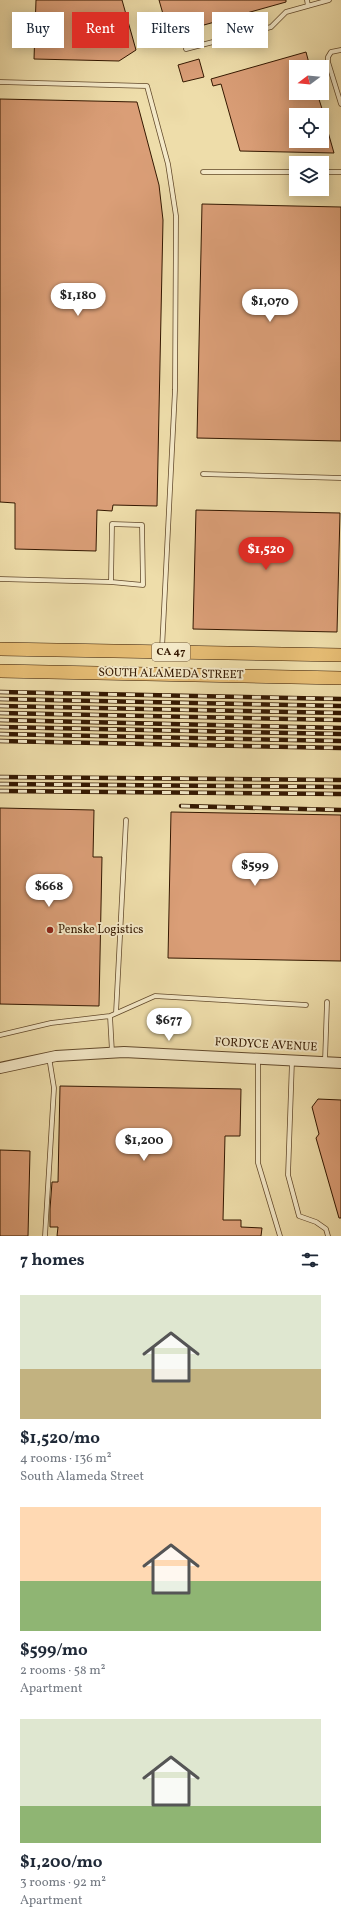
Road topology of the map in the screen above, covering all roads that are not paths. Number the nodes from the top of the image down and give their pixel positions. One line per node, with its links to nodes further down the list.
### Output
1 (307, 0): 3 (lane)
2 (329, 0): 3 (lane)
3 (308, 6): 4 (lane)
4 (186, 49)
5 (341, 50): 7 (lane)
6 (0, 82): 17 (lane)
7 (341, 104)
8 (203, 172): 9 (lane)
9 (289, 172)
10 (329, 172): 11 (lane)
11 (341, 172)
12 (203, 474): 13 (lane)
13 (341, 478)
14 (0, 579): 15 (lane)
15 (111, 582): 15 (lane)
16 (0, 648): 17 (main road, SOUTH ALAMEDA STREET / CA 47)
17 (162, 652): 18 (main road, SOUTH ALAMEDA STREET / CA 47)
18 (341, 655)
19 (0, 671): 20 (main road, SOUTH ALAMEDA STREET / CA 47)
20 (341, 678)
21 (126, 820): 24 (lane)
22 (327, 1002): 31 (lane)
23 (306, 1005): 24 (lane)
24 (116, 1013): 25 (lane)
25 (110, 1016): 26 (lane); 27 (lane)
26 (0, 1034)
27 (112, 1052): 28 (street, FORDYCE AVENUE); 29 (street, FORDYCE AVENUE)
28 (49, 1057): 33 (street, FORDYCE AVENUE); 34 (lane)
29 (258, 1058): 30 (street, FORDYCE AVENUE); 35 (lane)
30 (292, 1060): 31 (street, FORDYCE AVENUE); 36 (lane)
31 (325, 1062): 32 (street, FORDYCE AVENUE)
32 (341, 1062)
33 (0, 1068)
34 (45, 1236)
35 (280, 1236)
36 (328, 1236)

